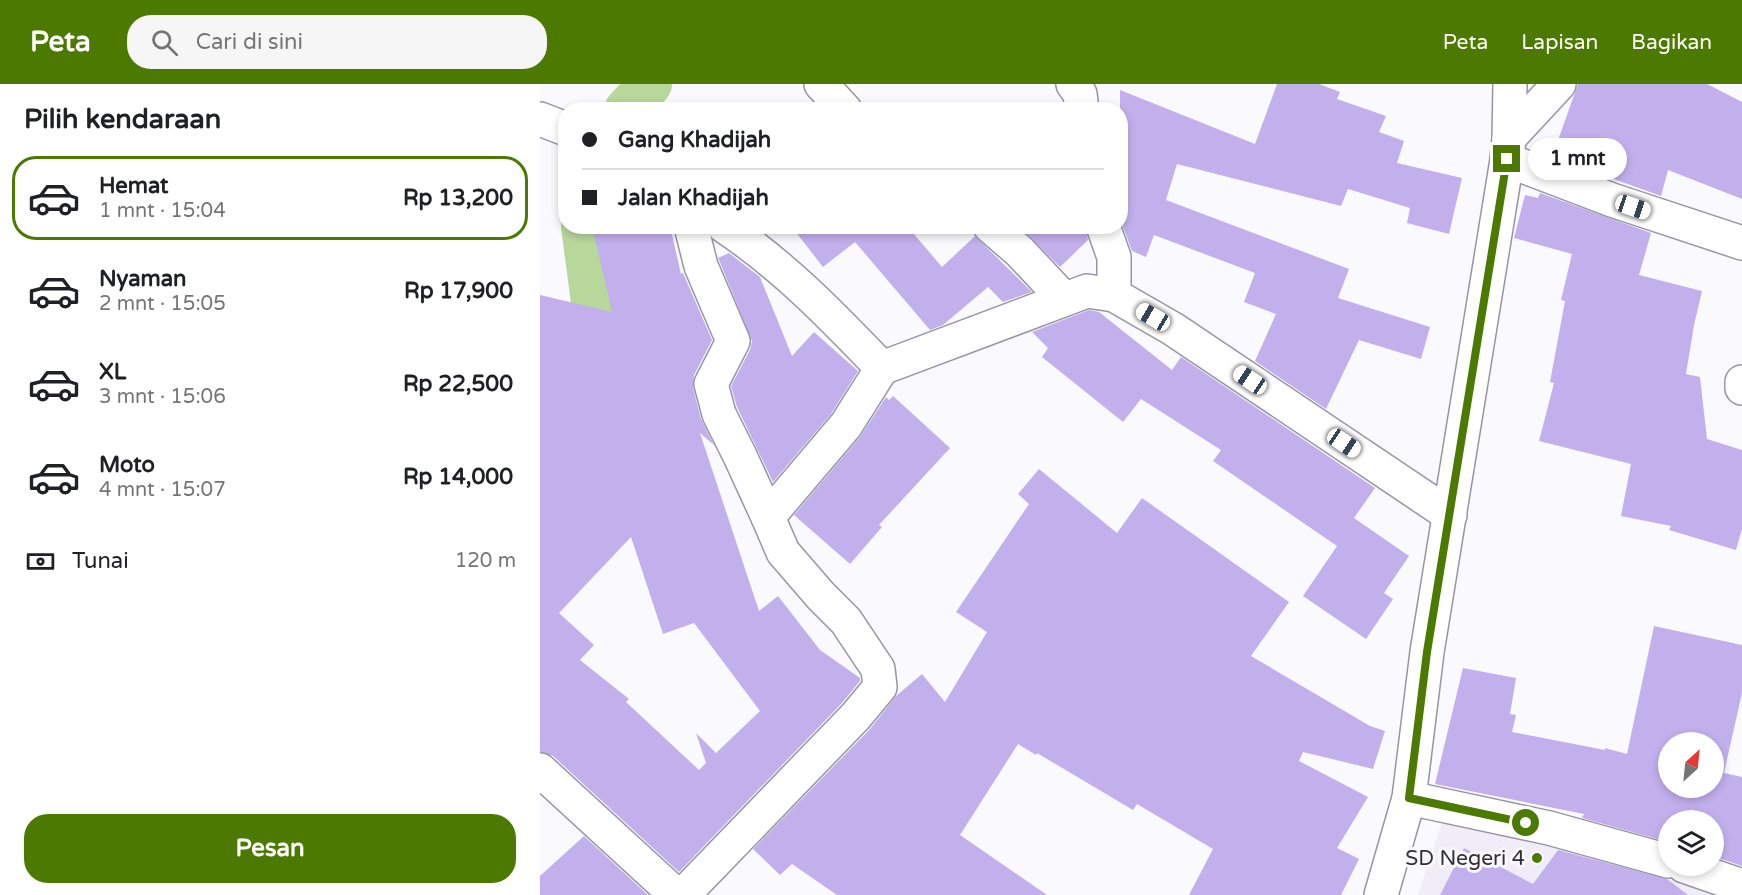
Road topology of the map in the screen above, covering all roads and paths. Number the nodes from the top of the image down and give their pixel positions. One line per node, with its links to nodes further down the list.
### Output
1 (821, 84): 5 (street)
2 (1073, 84): 6 (street)
3 (1510, 84): 9 (street)
4 (1559, 84): 9 (street)
5 (838, 102)
6 (1081, 102)
7 (540, 119): 8 (street)
8 (558, 126)
9 (1508, 149): 14 (street); 20 (street)
10 (693, 234): 21 (street)
11 (736, 234): 17 (street)
12 (999, 234): 16 (street)
13 (1106, 234): 15 (street)
14 (1742, 243)
15 (1114, 295): 16 (street); 20 (street)
16 (1064, 299): 17 (street)
17 (882, 368): 21 (street)
18 (1742, 382): 19 (street)
19 (1742, 388)
20 (1450, 515): 23 (street)
21 (768, 517): 28 (street)
22 (540, 770): 27 (street)
23 (1409, 798): 24 (street); 29 (street)
24 (1658, 858)
25 (1713, 876): 26 (street)
26 (1742, 886)
27 (676, 895)
28 (683, 895)
29 (1381, 895)

